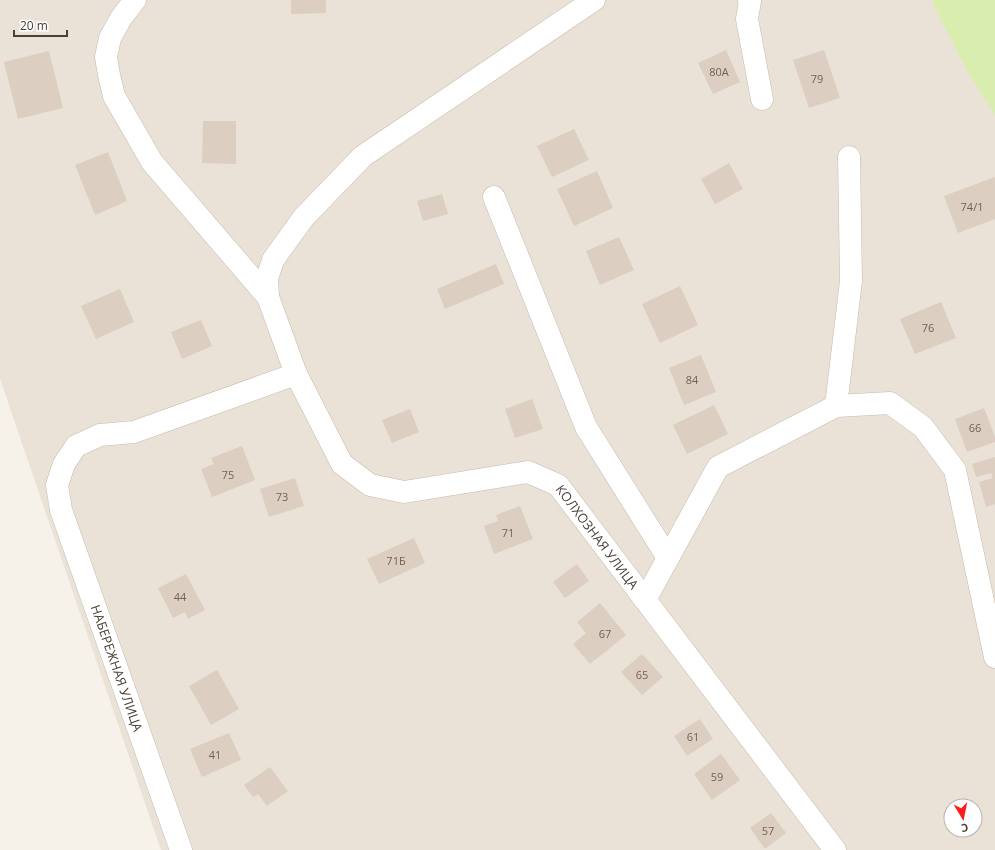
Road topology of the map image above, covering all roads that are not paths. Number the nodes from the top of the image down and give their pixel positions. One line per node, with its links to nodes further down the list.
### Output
1 (135, 0): 7 (street)
2 (594, 0): 7 (street)
3 (749, 0): 4 (street)
4 (762, 99)
5 (848, 157): 9 (street)
6 (494, 197): 10 (street)
7 (268, 297): 8 (street, КОЛХОЗНАЯ УЛИЦА)
8 (296, 374): 11 (street, КОЛХОЗНАЯ УЛИЦА); 13 (street, НАБЕРЕЖНАЯ УЛИЦА)
9 (836, 406): 10 (street); 12 (street)
10 (668, 558): 11 (street)
11 (645, 600): 14 (street, КОЛХОЗНАЯ УЛИЦА)
12 (995, 657)
13 (181, 850)
14 (835, 850)

